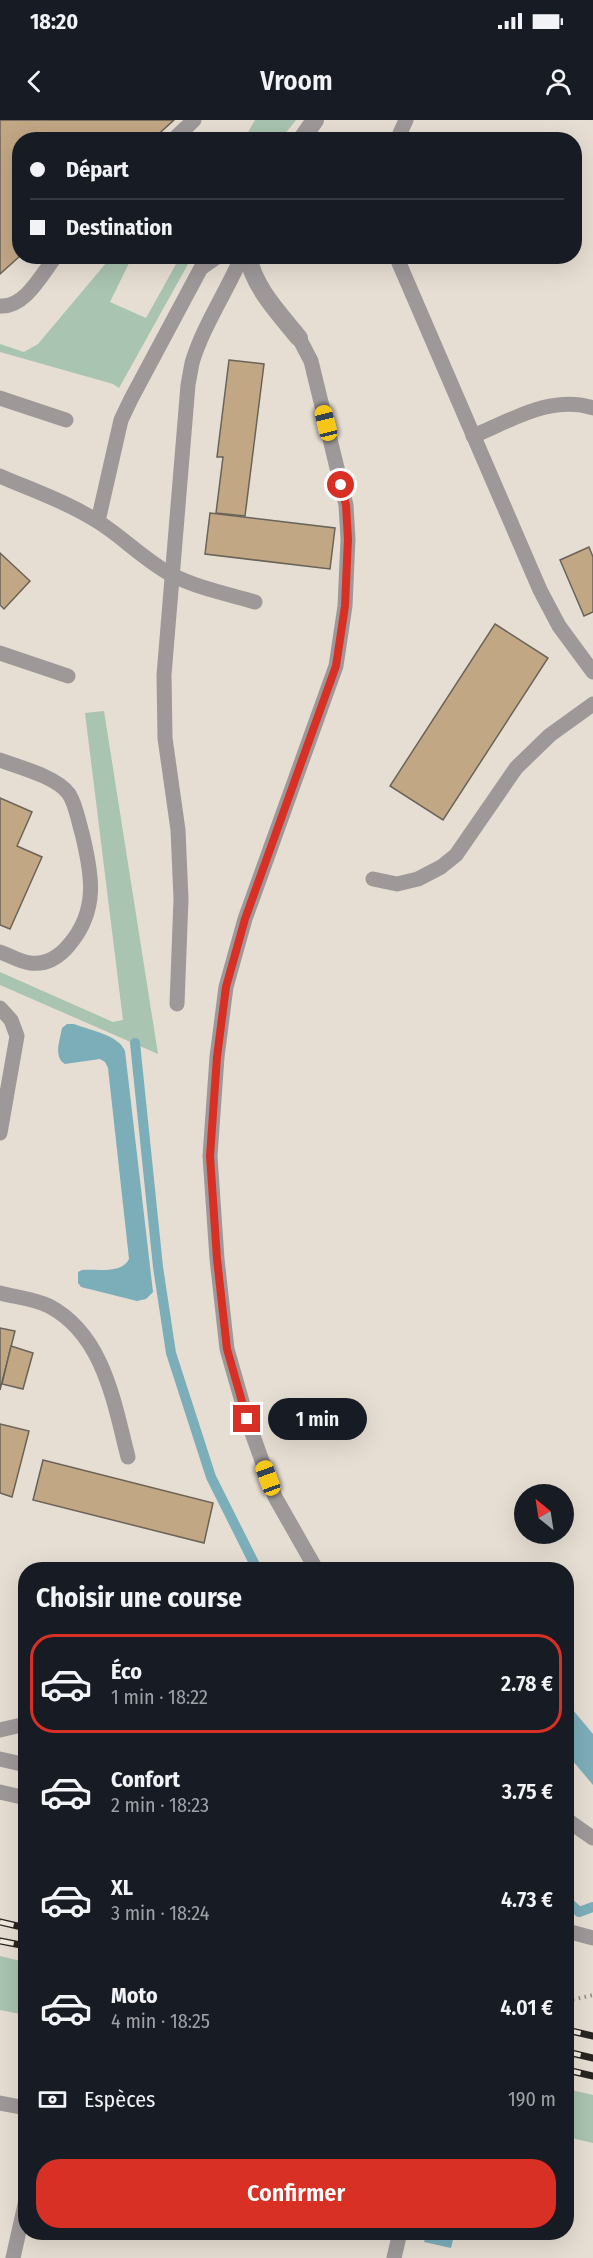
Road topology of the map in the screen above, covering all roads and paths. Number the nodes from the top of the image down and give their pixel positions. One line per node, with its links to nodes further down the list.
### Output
1 (194, 120): 2 (lane)
2 (181, 132)
3 (50, 264): 8 (lane)
4 (207, 264): 15 (lane)
5 (238, 264): 16 (lane)
6 (249, 264): 9 (street)
7 (399, 264): 13 (lane)
8 (0, 306)
9 (299, 338): 30 (lane)
10 (0, 399): 12 (lane)
11 (593, 408): 13 (lane)
12 (66, 420)
13 (473, 436): 19 (lane)
14 (0, 476): 15 (lane)
15 (98, 521): 16 (lane)
16 (172, 574): 17 (lane); 25 (lane)
17 (255, 602)
18 (0, 653): 20 (lane)
19 (593, 672)
20 (68, 676)
21 (593, 704): 23 (lane)
22 (0, 760): 24 (lane)
23 (373, 879)
24 (0, 952)
25 (177, 1004)
26 (0, 1008): 27 (lane)
27 (0, 1133)
28 (0, 1293): 29 (lane)
29 (128, 1456)
30 (312, 1562)
31 (18, 1726): 32 (lane)
32 (0, 1730)
33 (0, 1759): 34 (lane)
34 (18, 1763)
35 (0, 1792): 36 (lane)
36 (18, 1796)
37 (574, 1825): 38 (lane)
38 (593, 1838)
39 (574, 1933): 40 (lane)
40 (593, 1938)
41 (593, 1995): 42 (path)
42 (574, 1999)
43 (0, 2103): 44 (lane)
44 (18, 2106)
45 (18, 2236): 47 (lane)
46 (398, 2240): 48 (lane)
47 (13, 2258)
48 (394, 2258)

